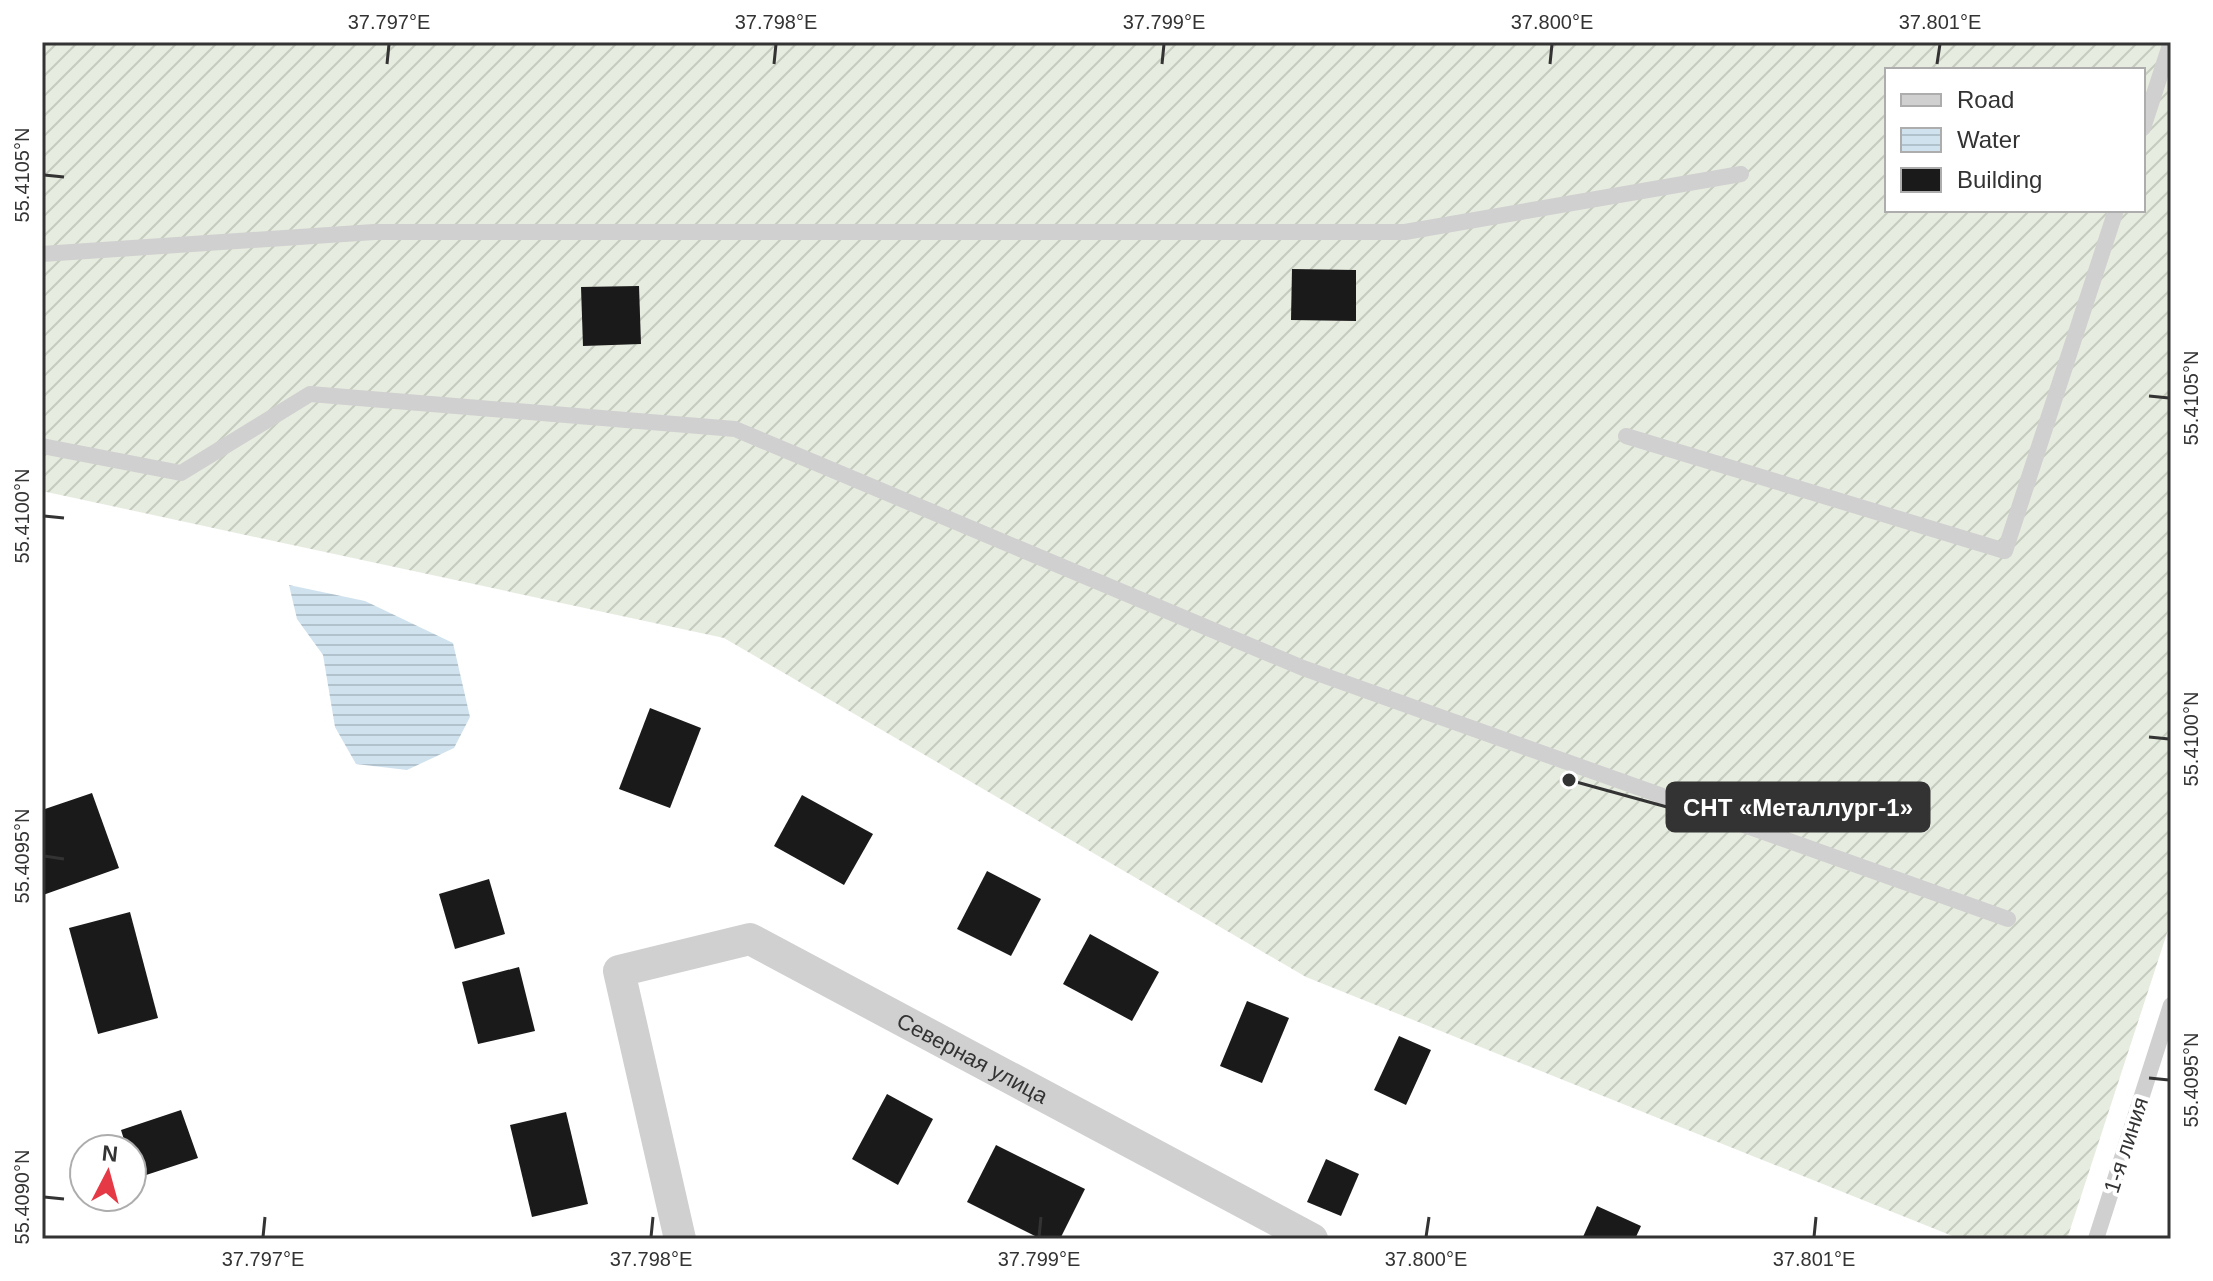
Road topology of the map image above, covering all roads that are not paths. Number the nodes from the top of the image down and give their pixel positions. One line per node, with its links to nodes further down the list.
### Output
1 (2171, 42): 2 (lane)
2 (2145, 122)
3 (1741, 174): 5 (lane)
4 (2115, 212): 6 (lane)
5 (42, 254)
6 (1626, 436)
7 (42, 446): 8 (lane)
8 (2008, 919)
9 (2171, 1005): 12 (lane, 1-я линия)
10 (1304, 1237): 11 (street, Северная улица)
11 (680, 1239)
12 (2096, 1239)

